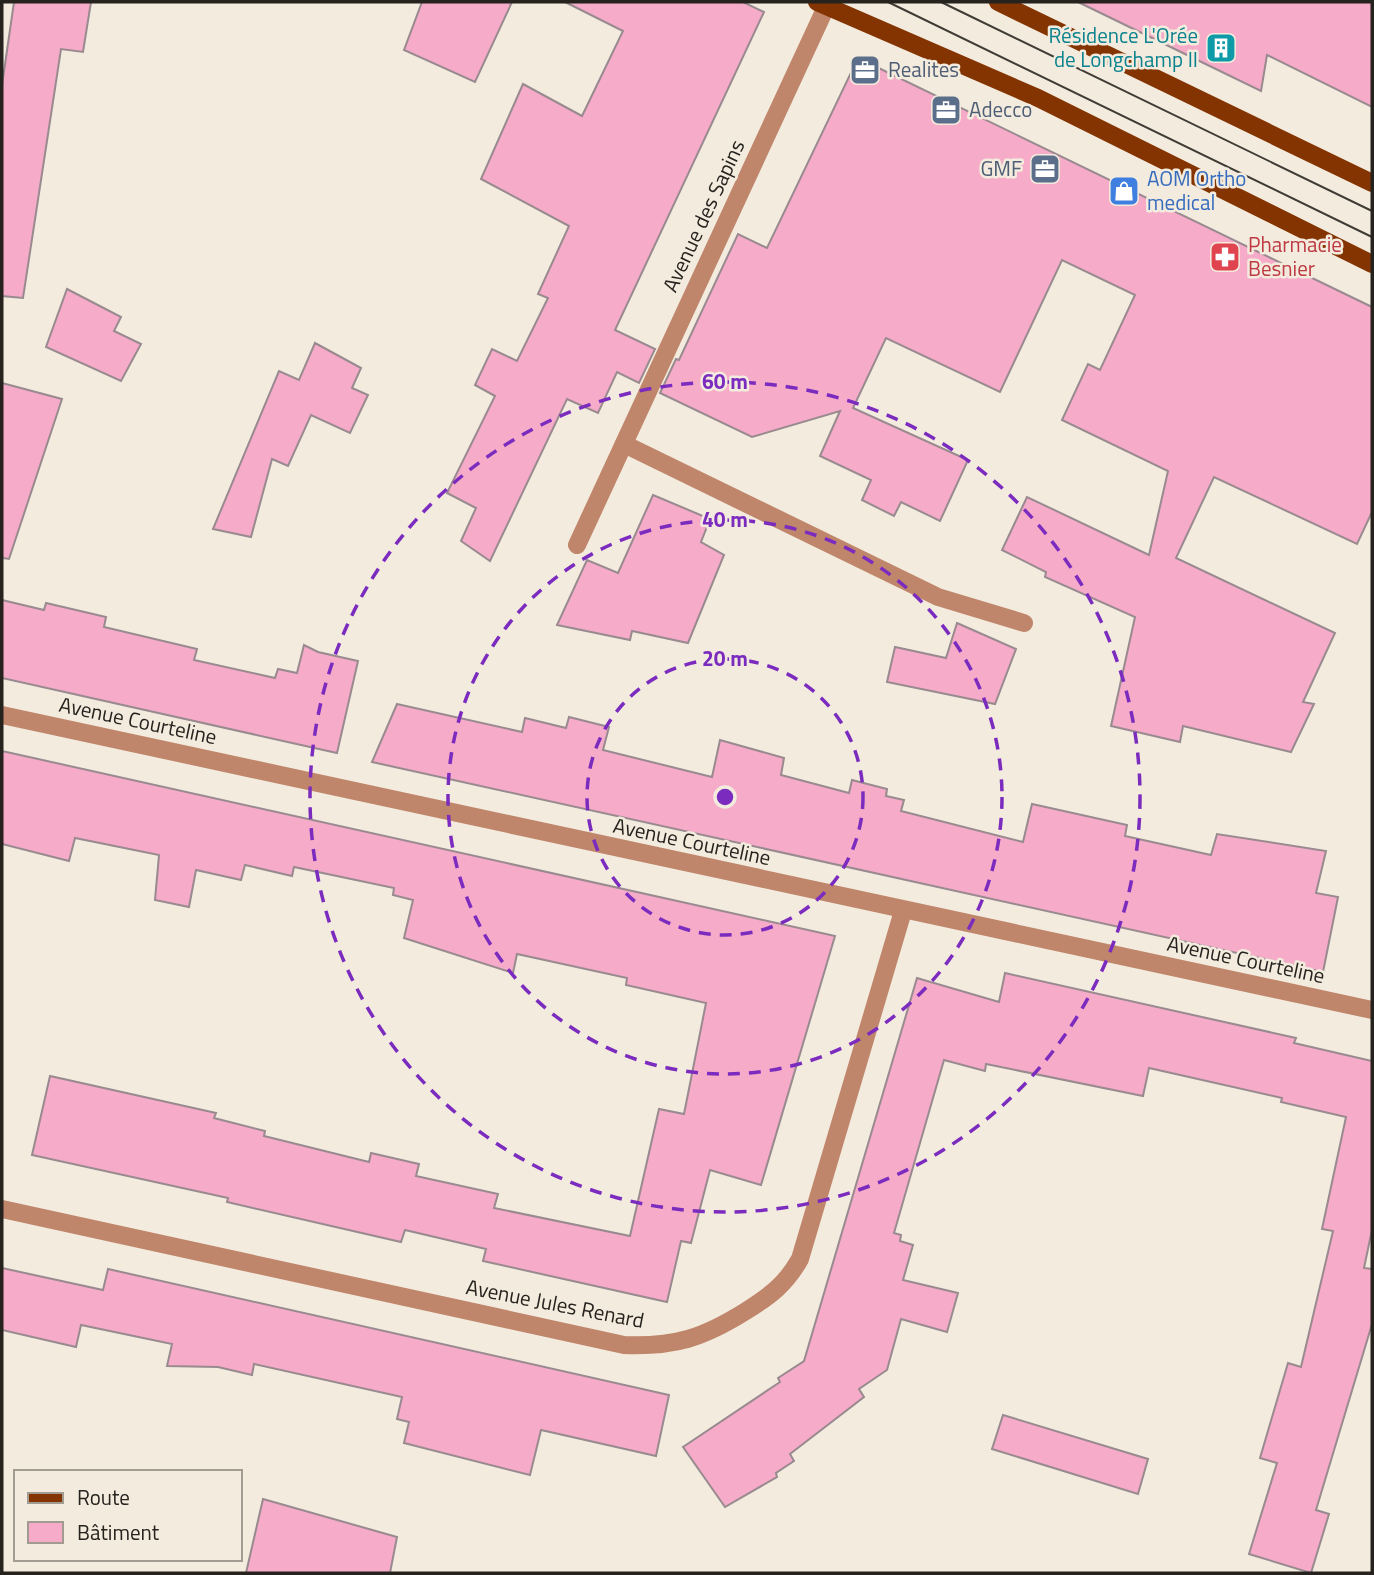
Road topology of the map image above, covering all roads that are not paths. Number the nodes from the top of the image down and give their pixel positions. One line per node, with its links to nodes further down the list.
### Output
1 (998, 2): 3 (main road)
2 (822, 4): 4 (main road); 5 (street, Avenue des Sapins)
3 (1372, 183)
4 (1372, 264)
5 (624, 444): 6 (street, Avenue des Sapins); 7 (street)
6 (577, 545)
7 (1024, 623)
8 (2, 715): 9 (street, Avenue Courteline)
9 (903, 911): 10 (street, Avenue Courteline); 11 (street, Avenue Jules Renard)
10 (1372, 1010)
11 (2, 1209)

